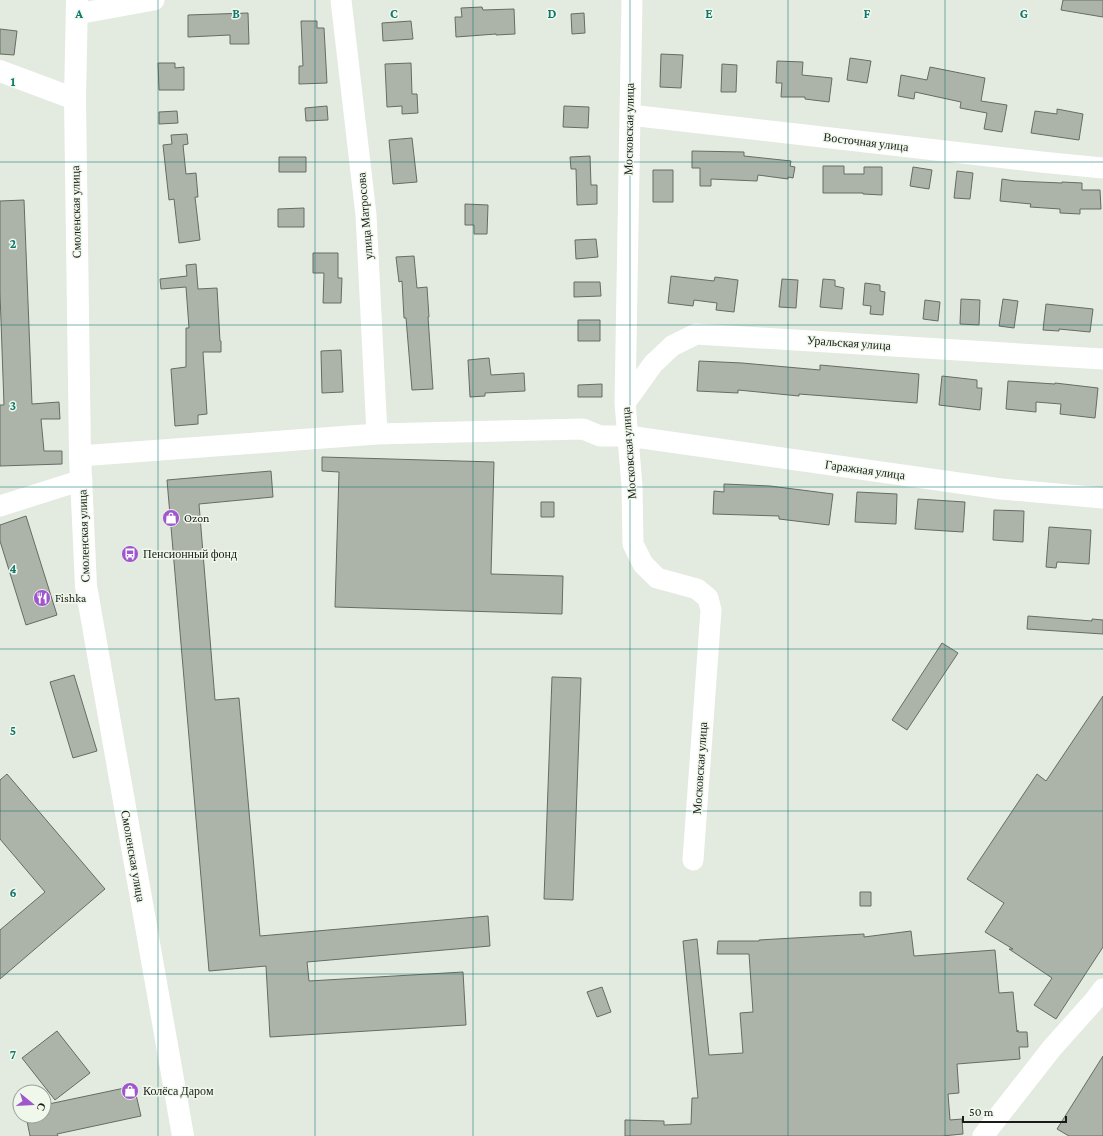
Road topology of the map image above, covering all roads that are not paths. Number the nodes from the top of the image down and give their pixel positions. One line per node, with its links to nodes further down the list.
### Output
1 (154, 0): 4 (street)
2 (341, 0): 11 (street, улица Матросова)
3 (632, 0): 7 (street, Московская улица)
4 (77, 7): 6 (main road, Смоленская улица)
5 (0, 71): 6 (main road)
6 (75, 99): 13 (main road, Смоленская улица)
7 (630, 115): 8 (street, Восточная улица); 10 (street, Московская улица)
8 (1103, 168)
9 (1103, 359): 10 (street, Уральская улица)
10 (625, 403): 12 (street, Московская улица)
11 (377, 434): 12 (street, Гаражная улица); 13 (street, Гаражная улица)
12 (628, 436): 15 (street, Гаражная улица); 17 (street, Московская улица)
13 (80, 456): 14 (main road, Смоленская улица)
14 (82, 480): 16 (street); 19 (main road, Смоленская улица)
15 (1103, 498)
16 (0, 506)
17 (693, 860)
18 (1103, 989): 20 (street)
19 (183, 1136)
20 (983, 1136)

